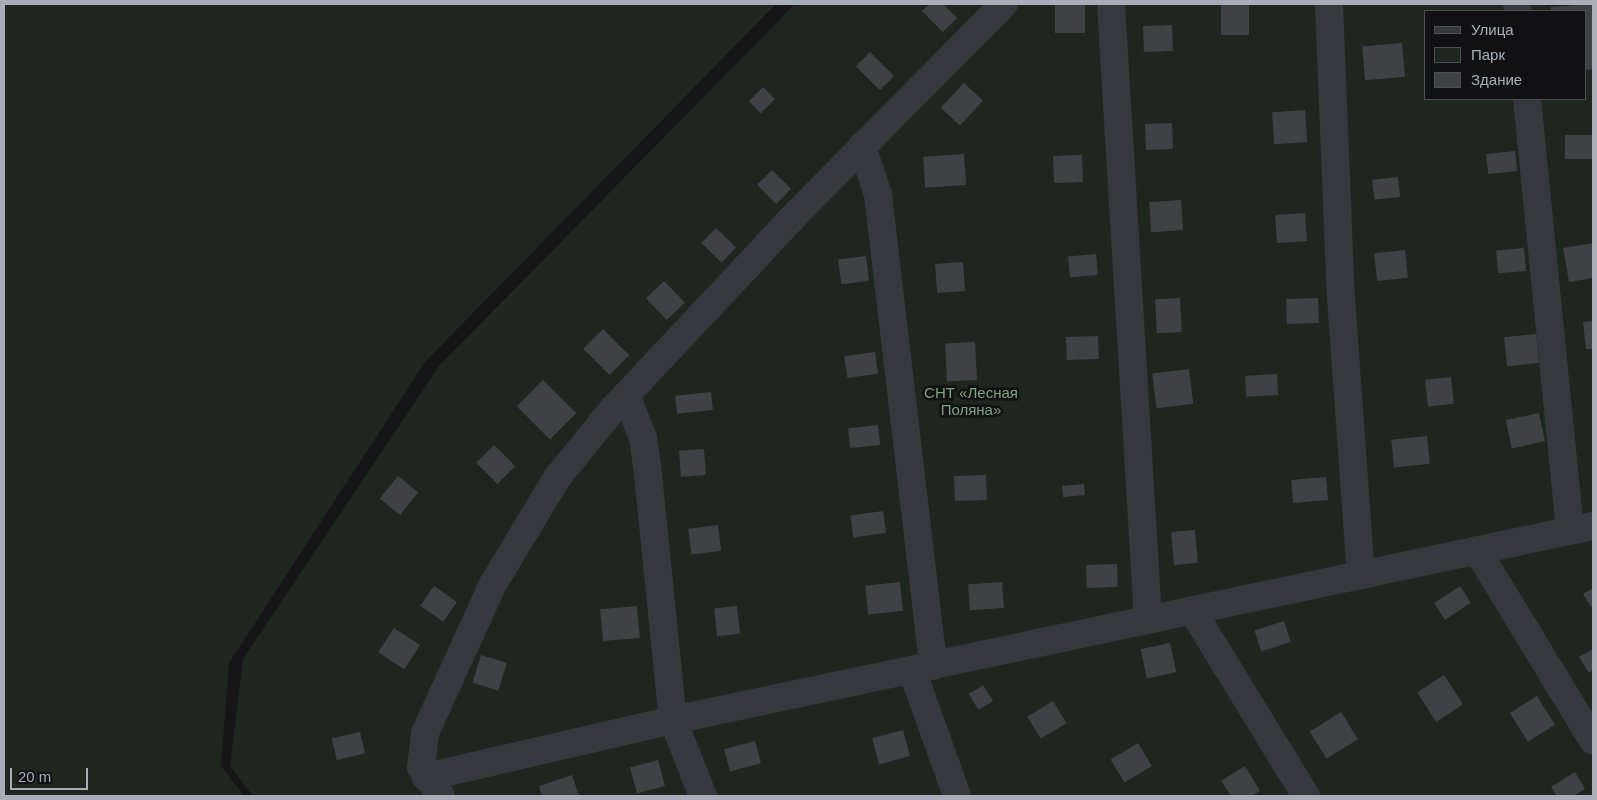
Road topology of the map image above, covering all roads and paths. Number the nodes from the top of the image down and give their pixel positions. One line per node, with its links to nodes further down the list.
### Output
1 (1004, 4): 5 (street)
2 (1111, 4): 11 (street)
3 (1328, 4): 9 (street)
4 (1527, 100): 7 (street)
5 (862, 146): 6 (street); 12 (street)
6 (626, 395): 13 (street); 15 (street)
7 (1581, 528): 8 (street)
8 (1477, 550): 9 (street); 14 (street)
9 (1361, 575): 10 (street)
10 (1192, 610): 11 (street); 18 (street)
11 (1148, 620): 12 (street)
12 (922, 668): 13 (street); 17 (street)
13 (674, 720): 15 (street); 16 (street)
14 (1593, 742)
15 (434, 786)
16 (703, 796)
17 (957, 796)
18 (1306, 796)

